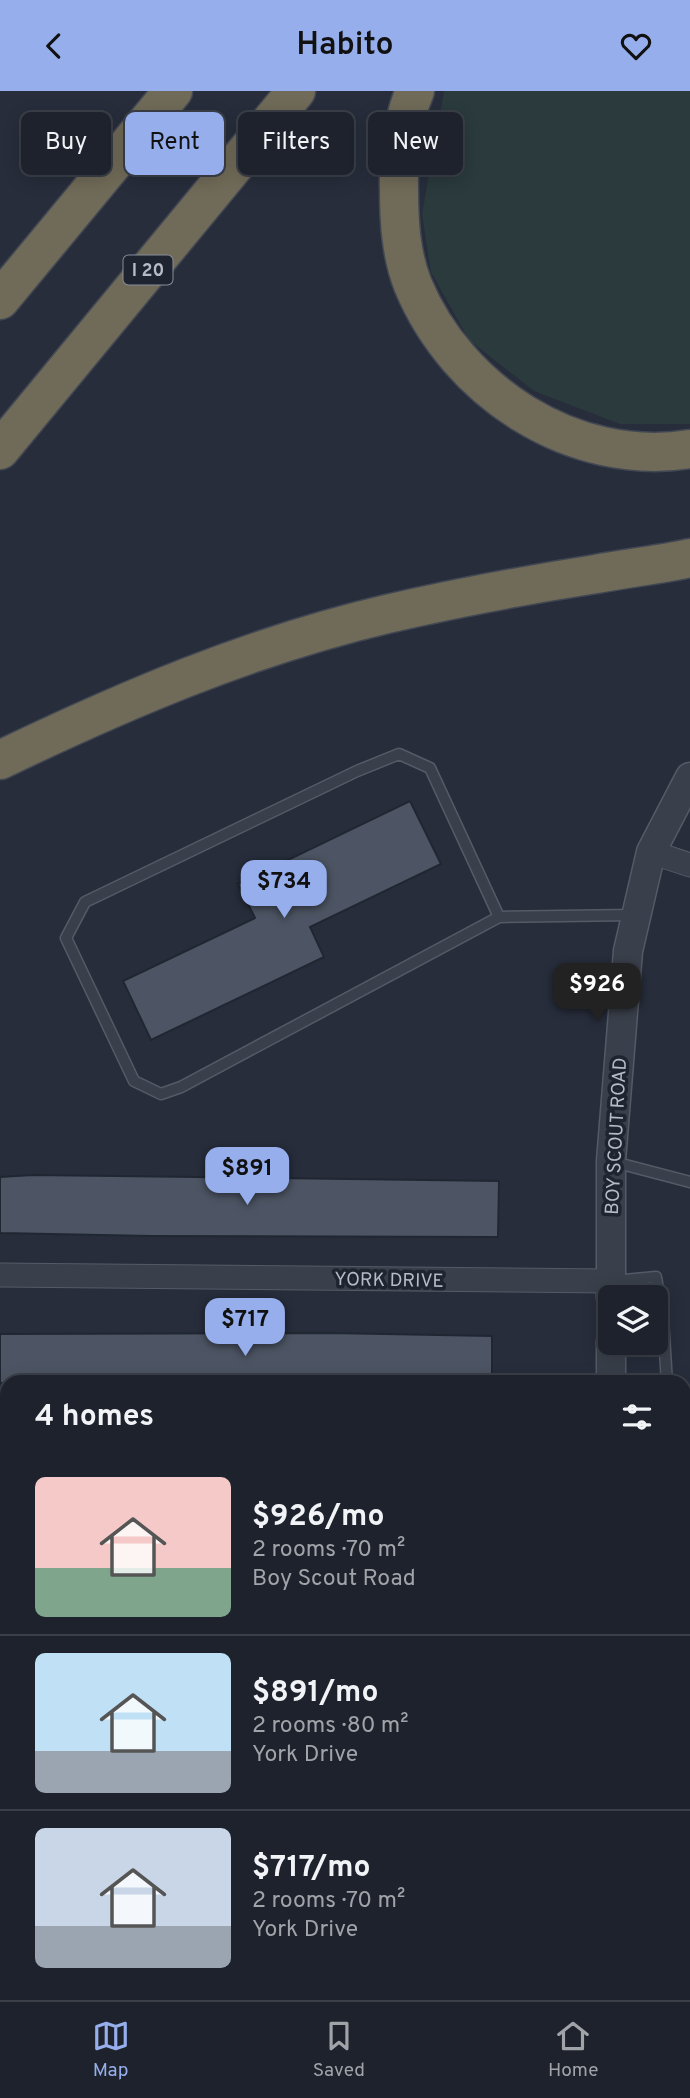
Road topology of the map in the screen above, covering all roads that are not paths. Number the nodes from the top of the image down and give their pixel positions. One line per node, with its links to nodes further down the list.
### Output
1 (173, 91): 4 (highway)
2 (296, 91): 6 (highway, I 20)
3 (415, 91): 5 (highway)
4 (0, 300)
5 (690, 449)
6 (0, 450)
7 (690, 558): 8 (highway)
8 (0, 760)
9 (690, 777): 10 (street, BOY SCOUT ROAD)
10 (651, 852): 11 (street); 12 (street, BOY SCOUT ROAD)
11 (690, 865)
12 (636, 915): 13 (lane); 14 (street, BOY SCOUT ROAD)
13 (499, 917): 13 (lane)
14 (611, 1161): 15 (lane); 17 (street, BOY SCOUT ROAD)
15 (690, 1182)
16 (0, 1275): 20 (street, YORK DRIVE)
17 (611, 1285)
18 (626, 1285): 19 (lane)
19 (657, 1285)
20 (598, 1289)
21 (611, 1355): 23 (street)
22 (665, 1355): 24 (lane)
23 (611, 1375)
24 (666, 1375)

